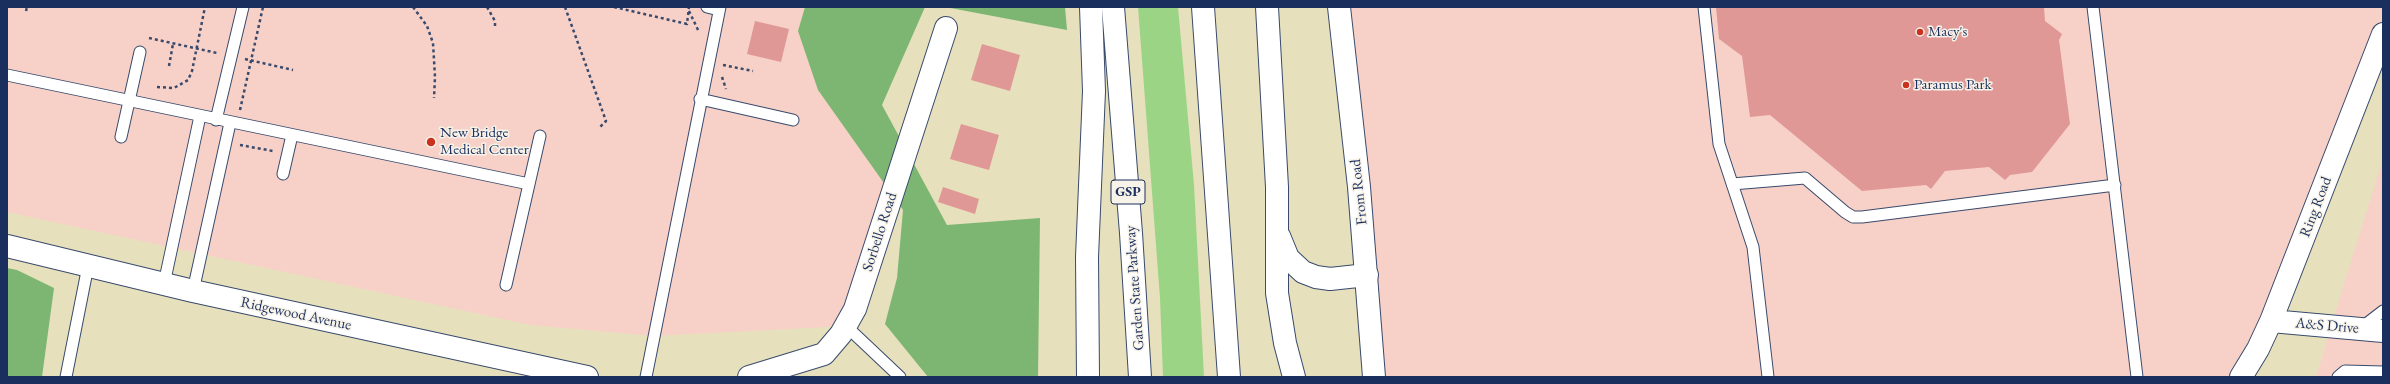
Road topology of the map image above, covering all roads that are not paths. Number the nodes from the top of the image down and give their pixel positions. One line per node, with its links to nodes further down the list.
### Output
1 (243, 7): 18 (lane)
2 (707, 7): 10 (lane)
3 (1091, 7): 46 (main road)
4 (1113, 7): 47 (main road, Garden State Parkway / GSP)
5 (1203, 7): 48 (main road)
6 (1267, 7): 28 (main road)
7 (1339, 7): 31 (main road, From Road)
8 (1704, 7): 26 (lane)
9 (2093, 7): 27 (lane)
10 (720, 8): 15 (lane)
11 (946, 28): 37 (main road, Sorbello Road)
12 (2383, 34): 36 (main road, Ring Road)
13 (140, 52): 16 (lane)
14 (7, 75): 16 (lane)
15 (700, 99): 19 (lane); 43 (lane)
16 (129, 101): 17 (lane); 23 (lane)
17 (200, 116): 18 (lane); 32 (lane)
18 (216, 120): 20 (lane)
19 (793, 120)
20 (234, 124): 21 (lane); 34 (lane)
21 (292, 135): 24 (lane); 25 (lane)
22 (540, 136): 25 (lane)
23 (121, 137)
24 (283, 174)
25 (529, 184): 33 (lane)
26 (1732, 184): 27 (lane); 51 (lane)
27 (2115, 186): 52 (lane)
28 (1277, 229): 31 (main road); 49 (main road)
29 (7, 246): 30 (main road, Ridgewood Avenue)
30 (88, 266): 32 (main road, Ridgewood Avenue); 41 (lane)
31 (1366, 275): 50 (main road, From Road)
32 (164, 284): 34 (main road, Ridgewood Avenue)
33 (506, 285)
34 (193, 291): 42 (main road, Ridgewood Avenue)
35 (2383, 311): 38 (lane)
36 (2271, 321): 38 (main road, A&S Drive); 53 (main road, Ring Road)
37 (846, 326): 44 (main road, Sorbello Road); 45 (lane)
38 (2361, 329): 39 (main road, A&S Drive)
39 (2383, 331)
40 (2383, 372): 54 (lane)
41 (66, 377)
42 (587, 377)
43 (646, 377)
44 (749, 377)
45 (900, 377)
46 (1088, 377)
47 (1140, 377)
48 (1229, 377)
49 (1294, 377)
50 (1374, 377)
51 (1768, 377)
52 (2137, 377)
53 (2241, 377)
54 (2338, 377)

